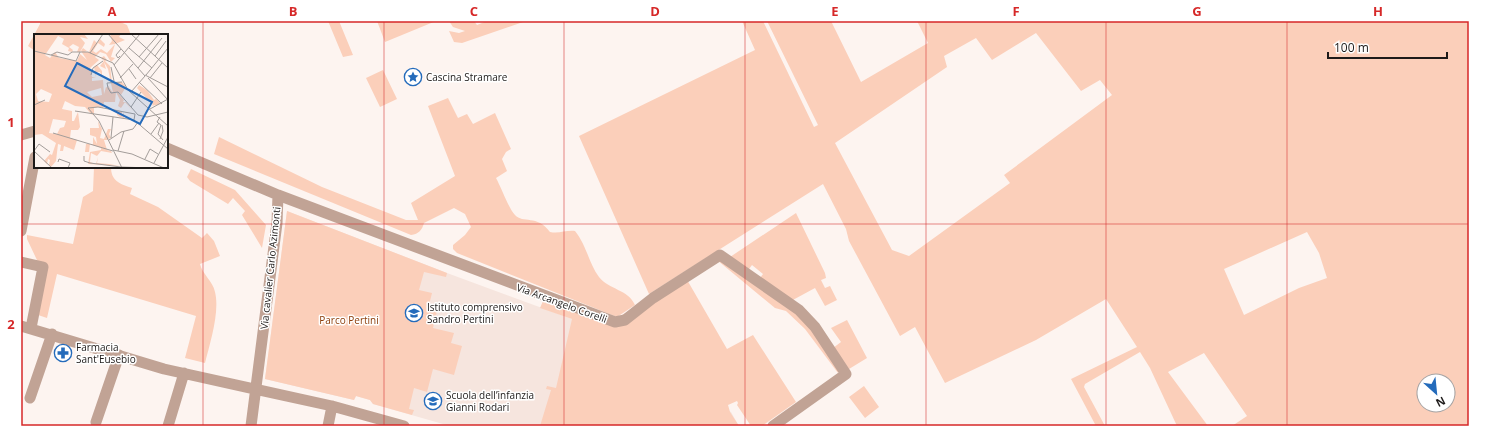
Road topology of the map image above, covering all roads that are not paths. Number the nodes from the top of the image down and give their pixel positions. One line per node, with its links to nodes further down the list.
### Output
1 (34, 131): 2 (street)
2 (21, 135)
3 (168, 148): 5 (street, Via cavalier Carlo Azimonti)
4 (34, 162): 6 (street)
5 (278, 195): 12 (street, Via cavalier Carlo Azimonti); 20 (street, Via Arcangelo Corelli)
6 (21, 231)
7 (21, 262): 8 (street)
8 (26, 327): 9 (street)
9 (52, 334): 10 (street); 13 (street)
10 (119, 355): 11 (street); 15 (street)
11 (184, 373): 12 (street); 16 (street)
12 (255, 389): 14 (street); 17 (street, Via cavalier Carlo Azimonti)
13 (30, 398)
14 (332, 406): 18 (street); 19 (street)
15 (96, 422)
16 (168, 426)
17 (251, 426)
18 (328, 426)
19 (404, 426)
20 (773, 426)

